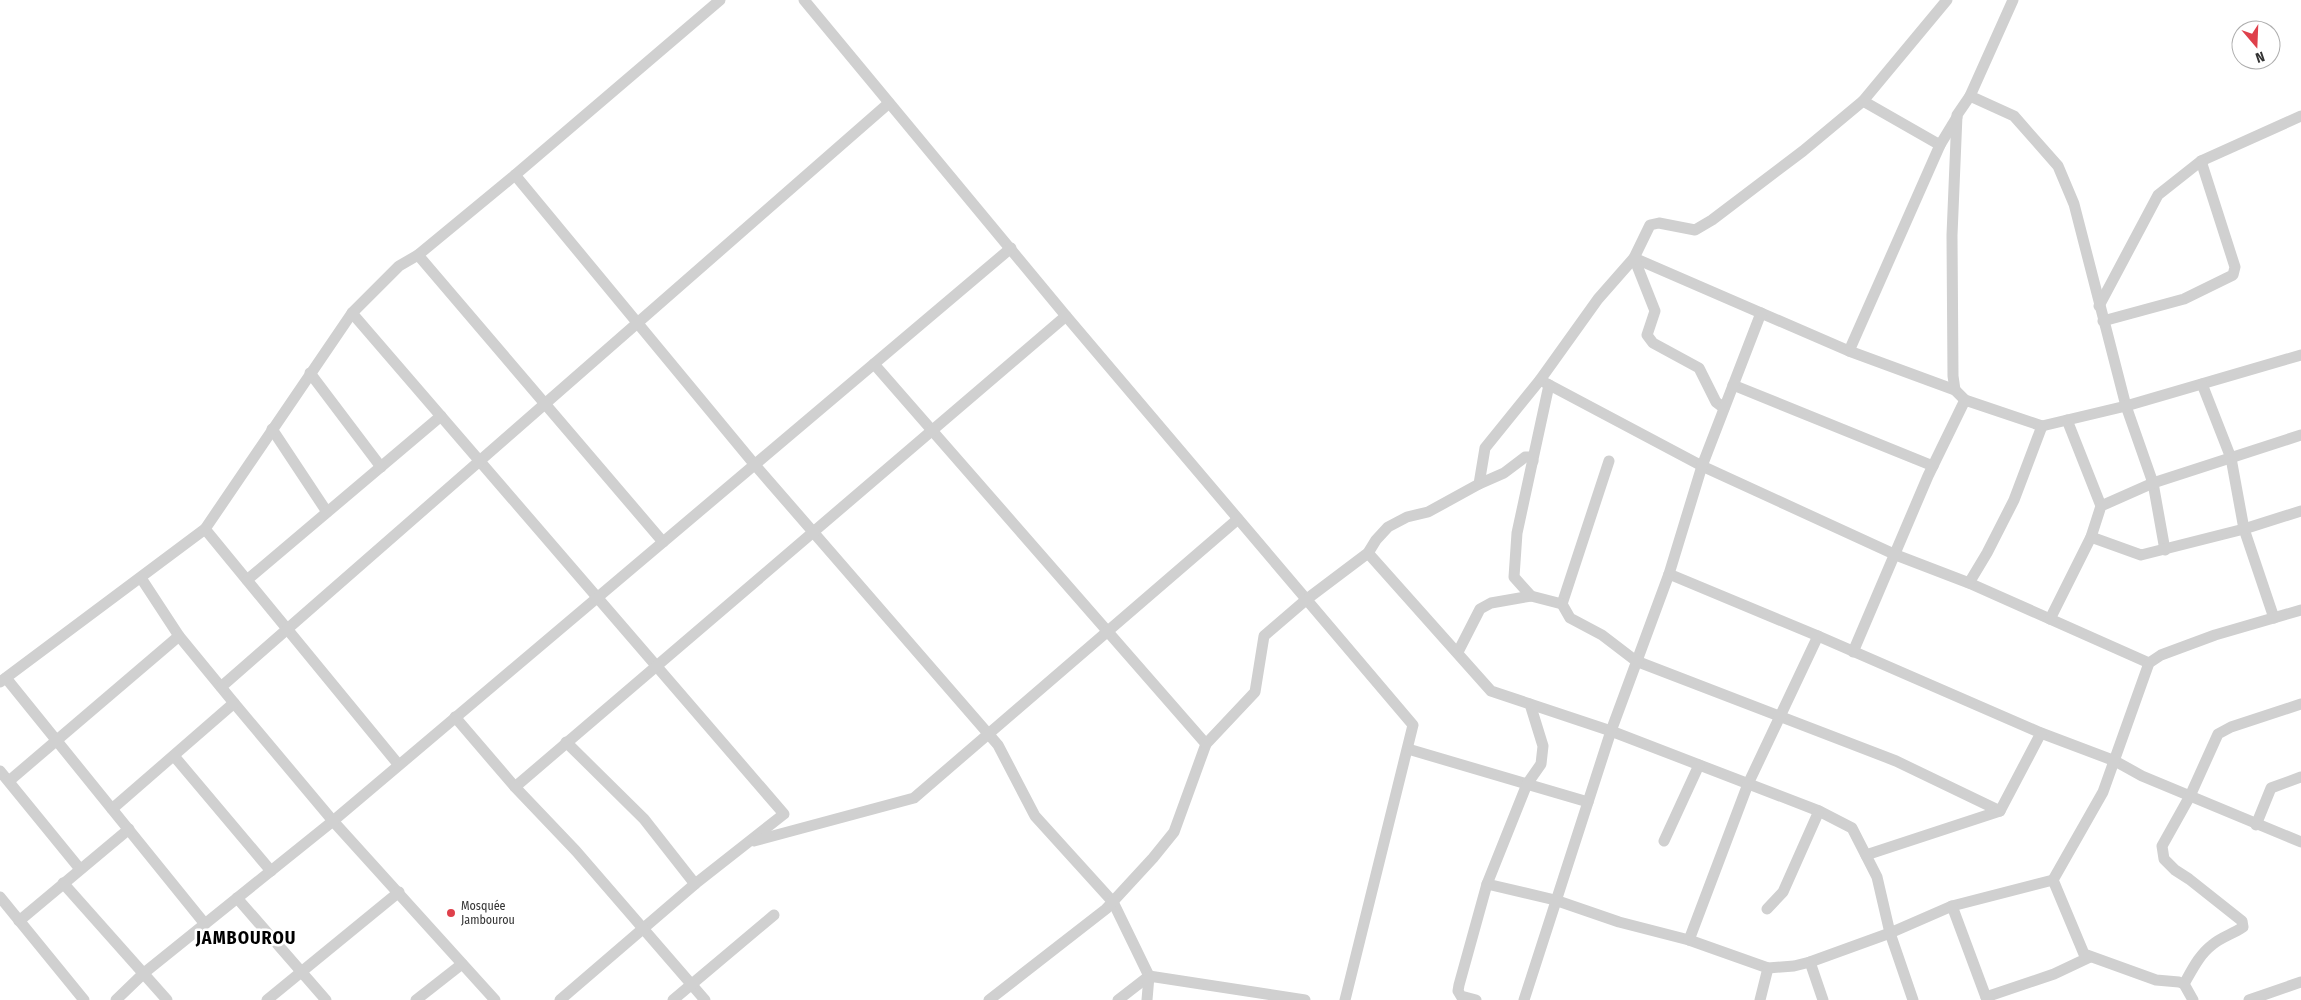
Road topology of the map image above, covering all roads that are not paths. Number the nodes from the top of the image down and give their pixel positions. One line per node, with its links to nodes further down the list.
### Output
1 (720, 0): 12 (street)
2 (804, 0): 7 (street)
3 (1947, 0): 6 (street)
4 (2014, 0): 5 (street)
5 (1970, 96): 8 (street); 16 (street)
6 (1863, 101): 10 (street); 15 (street)
7 (889, 103): 13 (street); 21 (street)
8 (1957, 115): 10 (street); 29 (street)
9 (2301, 116): 11 (street)
10 (1940, 145): 22 (street)
11 (2200, 161): 16 (street); 20 (street)
12 (515, 175): 14 (street); 21 (street)
13 (1010, 248): 19 (street); 24 (street)
14 (418, 255): 17 (street); 31 (street)
15 (1634, 258): 18 (street); 26 (street); 33 (street)
16 (2099, 306): 20 (street)
17 (352, 312): 25 (street); 34 (street)
18 (1761, 313): 22 (street); 28 (street)
19 (1066, 316): 38 (street); 53 (street)
20 (2103, 321): 32 (street)
21 (638, 324): 31 (street); 44 (street)
22 (1849, 351): 29 (street)
23 (2301, 355): 27 (street)
24 (874, 364): 38 (street); 44 (street)
25 (310, 373): 37 (street); 47 (street)
26 (1544, 382): 42 (street); 45 (street); 49 (street)
27 (2202, 384): 32 (street); 40 (street)
28 (1733, 385): 33 (street); 46 (street)
29 (1955, 390): 30 (street)
30 (1965, 400): 36 (street); 46 (street)
31 (545, 404): 41 (street); 58 (street)
32 (2126, 406): 35 (street); 48 (street)
33 (1724, 408): 45 (street)
34 (441, 416): 41 (street); 47 (street)
35 (2067, 420): 36 (street); 50 (street)
36 (2042, 426): 65 (street)
37 (272, 429): 52 (street); 54 (street)
38 (932, 430): 56 (street); 74 (street)
39 (2301, 435): 40 (street)
40 (2231, 458): 48 (street); 55 (street)
41 (480, 461): 67 (street); 73 (street)
42 (1533, 461): 49 (street); 66 (street)
43 (1609, 461): 69 (street)
44 (755, 466): 56 (street); 58 (street)
45 (1702, 466): 61 (street); 62 (street)
46 (1933, 466): 61 (street)
47 (381, 467): 52 (street)
48 (2153, 483): 50 (street); 59 (street)
49 (1479, 484): 60 (street)
50 (2101, 506): 57 (street)
51 (2301, 511): 55 (street)
52 (327, 512): 64 (street)
53 (1238, 519): 68 (street); 74 (street)
54 (205, 529): 63 (street); 64 (street)
55 (2244, 529): 59 (street); 71 (street)
56 (814, 531): 81 (street); 91 (street)
57 (2091, 538): 59 (street); 72 (street)
58 (663, 542): 67 (street)
59 (2165, 550)
60 (1368, 553): 68 (street); 77 (street)
61 (1896, 554): 65 (street); 78 (street)
62 (1669, 574): 76 (street); 79 (street)
63 (141, 578): 75 (street); 82 (street)
64 (247, 580): 73 (street)
65 (1969, 582): 72 (street)
66 (1531, 596): 69 (street); 77 (street)
67 (598, 598): 81 (street); 87 (street)
68 (1307, 599): 94 (street); 95 (street)
69 (1562, 604): 79 (street)
70 (2301, 610): 71 (street)
71 (2274, 618): 80 (street)
72 (2050, 619): 80 (street)
73 (287, 629): 83 (street); 98 (street)
74 (1107, 631): 91 (street); 94 (street)
75 (179, 636): 83 (street); 92 (street)
76 (1818, 636): 78 (street); 88 (street)
77 (1458, 652): 85 (street)
78 (1853, 652): 90 (street)
79 (1636, 661): 88 (street); 89 (street)
80 (2149, 663): 97 (street)
81 (656, 666): 93 (street); 115 (street)
82 (3, 680): 92 (street)
83 (221, 687): 84 (street)
84 (234, 703): 96 (street); 111 (street)
85 (1530, 704): 89 (street); 103 (street)
86 (2301, 704): 106 (street)
87 (456, 717): 98 (street); 105 (street)
88 (1781, 717): 104 (street); 110 (street)
89 (1611, 731): 99 (street); 107 (street)
90 (2041, 733): 97 (street); 110 (street)
91 (988, 734): 115 (street); 128 (street)
92 (57, 740): 102 (street); 108 (street)
93 (566, 742): 105 (street); 122 (street)
94 (1206, 744): 128 (street)
95 (1408, 749): 103 (street); 163 (street)
96 (174, 756): 108 (street); 119 (street)
97 (2115, 761): 106 (street); 120 (street)
98 (398, 764): 111 (street)
99 (1699, 765): 104 (street); 114 (street)
100 (0, 771): 102 (street)
101 (2301, 777): 112 (street)
102 (9, 781): 118 (street)
103 (1526, 784): 107 (street); 123 (street)
104 (1748, 784): 109 (street); 136 (street)
105 (514, 786): 134 (street)
106 (2190, 796): 112 (street); 146 (street)
107 (1588, 802): 127 (street)
108 (112, 809): 113 (street)
109 (1819, 811): 117 (street); 130 (street)
110 (2000, 811): 117 (street)
111 (333, 821): 119 (street); 124 (street)
112 (2256, 825): 116 (street)
113 (129, 829): 118 (street); 133 (street)
114 (1664, 841)
115 (750, 842): 122 (street)
116 (2301, 842)
117 (1866, 855): 135 (street)
118 (80, 870): 121 (street)
119 (271, 871): 126 (street)
120 (2053, 880): 129 (street); 137 (street)
121 (63, 883): 132 (street); 142 (street)
122 (695, 884): 134 (street)
123 (1487, 884): 127 (street); 147 (street)
124 (400, 892): 139 (street); 141 (street)
125 (0, 897): 132 (street)
126 (238, 898): 133 (street); 141 (street)
127 (1555, 900): 136 (street); 165 (street)
128 (1113, 902): 143 (street); 159 (street)
129 (1952, 906): 135 (street); 148 (street)
130 (1767, 909)
131 (774, 915): 145 (street)
132 (19, 921): 149 (street)
133 (205, 924): 142 (street)
134 (642, 929): 145 (street); 156 (street)
135 (1890, 933): 138 (street); 168 (street)
136 (1689, 940): 140 (street)
137 (2090, 956): 146 (street); 148 (street)
138 (1810, 962): 140 (street); 167 (street)
139 (462, 964): 154 (street); 155 (street)
140 (1768, 968): 166 (street)
141 (302, 972): 152 (street); 153 (street)
142 (144, 973): 150 (street); 151 (street)
143 (1149, 976): 160 (street); 161 (street); 162 (street)
144 (2301, 982): 170 (street)
145 (691, 984): 157 (street); 158 (street)
146 (2184, 984): 169 (street)
147 (1461, 998): 164 (street)
148 (1987, 998)
149 (84, 1000)
150 (116, 1000)
151 (167, 1000)
152 (267, 1000)
153 (326, 1000)
154 (416, 1000)
155 (495, 1000)
156 (560, 1000)
157 (673, 1000)
158 (705, 1000)
159 (989, 1000)
160 (1118, 1000)
161 (1147, 1000)
162 (1305, 1000)
163 (1345, 1000)
164 (1476, 1000)
165 (1524, 1000)
166 (1760, 1000)
167 (1824, 1000)
168 (1912, 1000)
169 (2193, 1000)
170 (2249, 1000)

